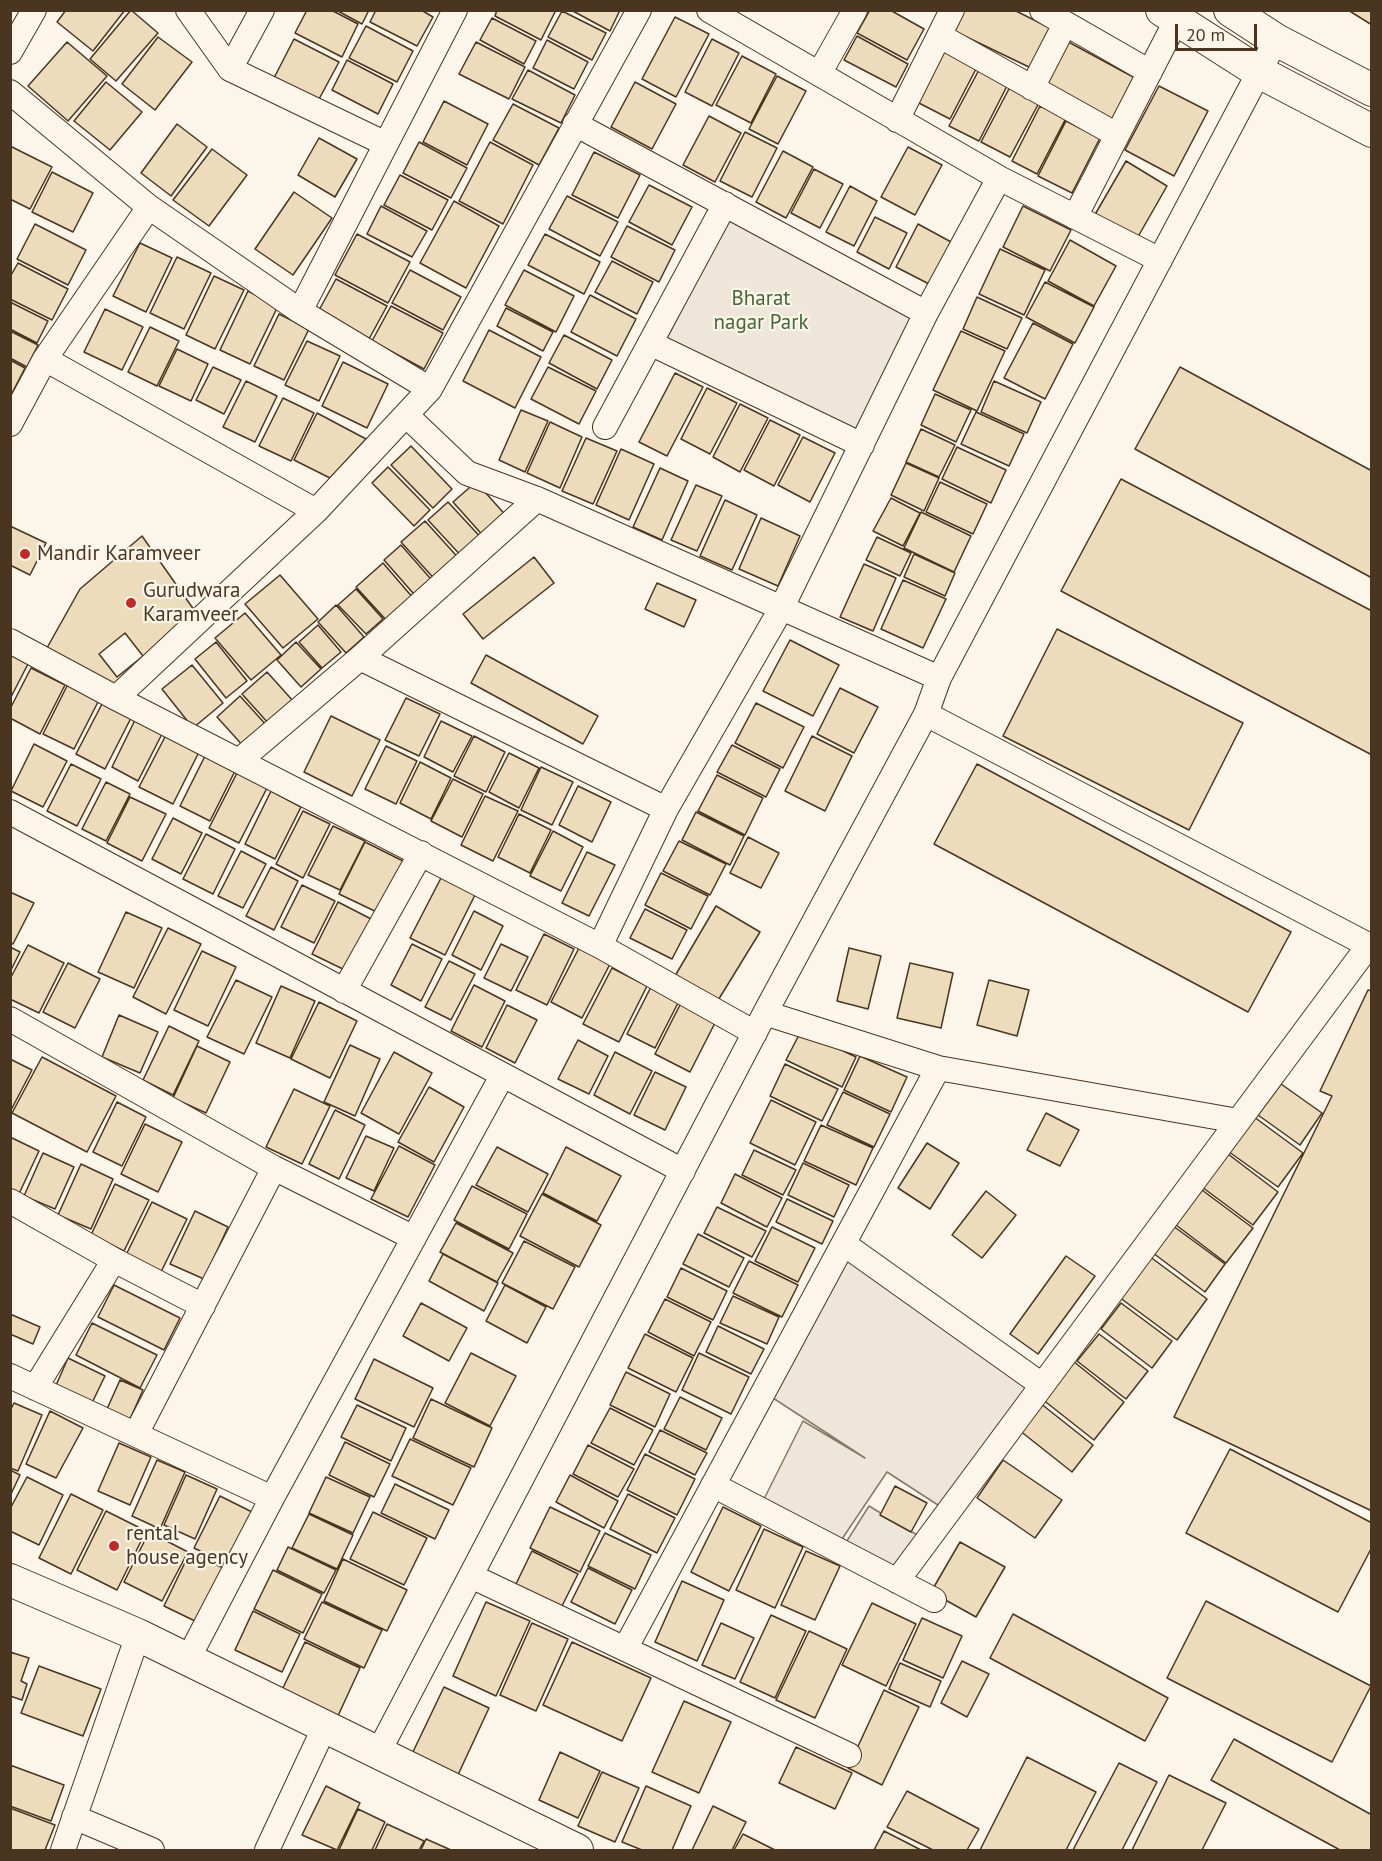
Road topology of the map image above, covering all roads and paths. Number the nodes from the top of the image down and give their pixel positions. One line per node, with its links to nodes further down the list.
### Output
1 (34, 10): 15 (street)
2 (188, 10): 16 (street)
3 (262, 10): 16 (street)
4 (455, 10): 27 (street)
5 (639, 10): 24 (street)
6 (709, 10): 19 (street)
7 (855, 10): 19 (street)
8 (952, 10): 13 (street)
9 (1042, 10): 12 (street)
10 (1230, 10): 14 (street)
11 (1169, 15): 17 (street); 18 (street)
12 (1065, 24): 17 (street); 20 (street)
13 (940, 36): 20 (street); 23 (street)
14 (1276, 40): 18 (street); 21 (street)
15 (10, 52)
16 (230, 69): 27 (street)
17 (1150, 72): 26 (street)
18 (1259, 72): 25 (street); 32 (street)
19 (819, 74): 23 (street)
20 (1032, 88): 26 (street)
21 (1371, 90)
22 (10, 92): 30 (street)
23 (897, 120): 28 (street)
24 (575, 124): 29 (street); 37 (street)
25 (1371, 131)
26 (1117, 135): 31 (street)
27 (386, 144): 33 (street)
28 (999, 178): 31 (street); 34 (street)
29 (725, 204): 34 (street); 35 (street)
30 (149, 207): 33 (street); 36 (street)
31 (1075, 217): 32 (street)
32 (1160, 260): 47 (street)
33 (300, 311): 37 (street)
34 (926, 312): 41 (street)
35 (650, 343): 40 (street); 41 (street)
36 (45, 359): 39 (street); 43 (street)
37 (430, 388): 38 (street)
38 (406, 415): 42 (street); 43 (street)
39 (10, 424)
40 (605, 427)
41 (862, 445): 44 (street)
42 (537, 499): 44 (street); 46 (street)
43 (316, 511): 48 (street)
44 (781, 609): 47 (street); 51 (street)
45 (10, 641): 48 (street)
46 (360, 658): 50 (street); 51 (street)
47 (939, 678): 49 (street)
48 (116, 698): 50 (street)
49 (926, 714): 55 (street); 58 (street)
50 (240, 760): 53 (street)
51 (666, 809): 54 (street)
52 (13, 820): 56 (street)
53 (421, 853): 54 (street); 56 (street)
54 (600, 946): 58 (street)
55 (1370, 946): 61 (street)
56 (344, 991): 60 (street)
57 (10, 1019): 62 (street)
58 (760, 1023): 59 (street); 63 (street)
59 (938, 1068): 61 (street); 66 (street)
60 (502, 1076): 63 (street); 65 (street)
61 (1238, 1121): 70 (street)
62 (274, 1168): 65 (street); 68 (street)
63 (683, 1171): 75 (street)
64 (10, 1201): 67 (street)
65 (414, 1238): 74 (street)
66 (844, 1244): 70 (street); 73 (street)
67 (114, 1260): 68 (street); 71 (street)
68 (203, 1306): 72 (street)
69 (10, 1376): 71 (street)
70 (1042, 1385): 77 (street)
71 (35, 1388): 72 (street)
72 (136, 1434): 74 (street)
73 (713, 1485): 77 (street); 80 (street)
74 (272, 1498): 81 (street)
75 (471, 1576): 80 (street); 83 (street)
76 (10, 1580): 79 (street)
77 (897, 1581): 78 (street)
78 (934, 1600)
79 (138, 1635): 81 (street); 85 (street)
80 (625, 1649): 84 (street)
81 (188, 1659): 82 (street)
82 (325, 1726): 83 (street); 88 (street)
83 (378, 1753): 89 (street)
84 (849, 1755)
85 (74, 1816): 86 (street); 87 (street)
86 (63, 1851)
87 (152, 1851)
88 (267, 1851)
89 (577, 1851)

